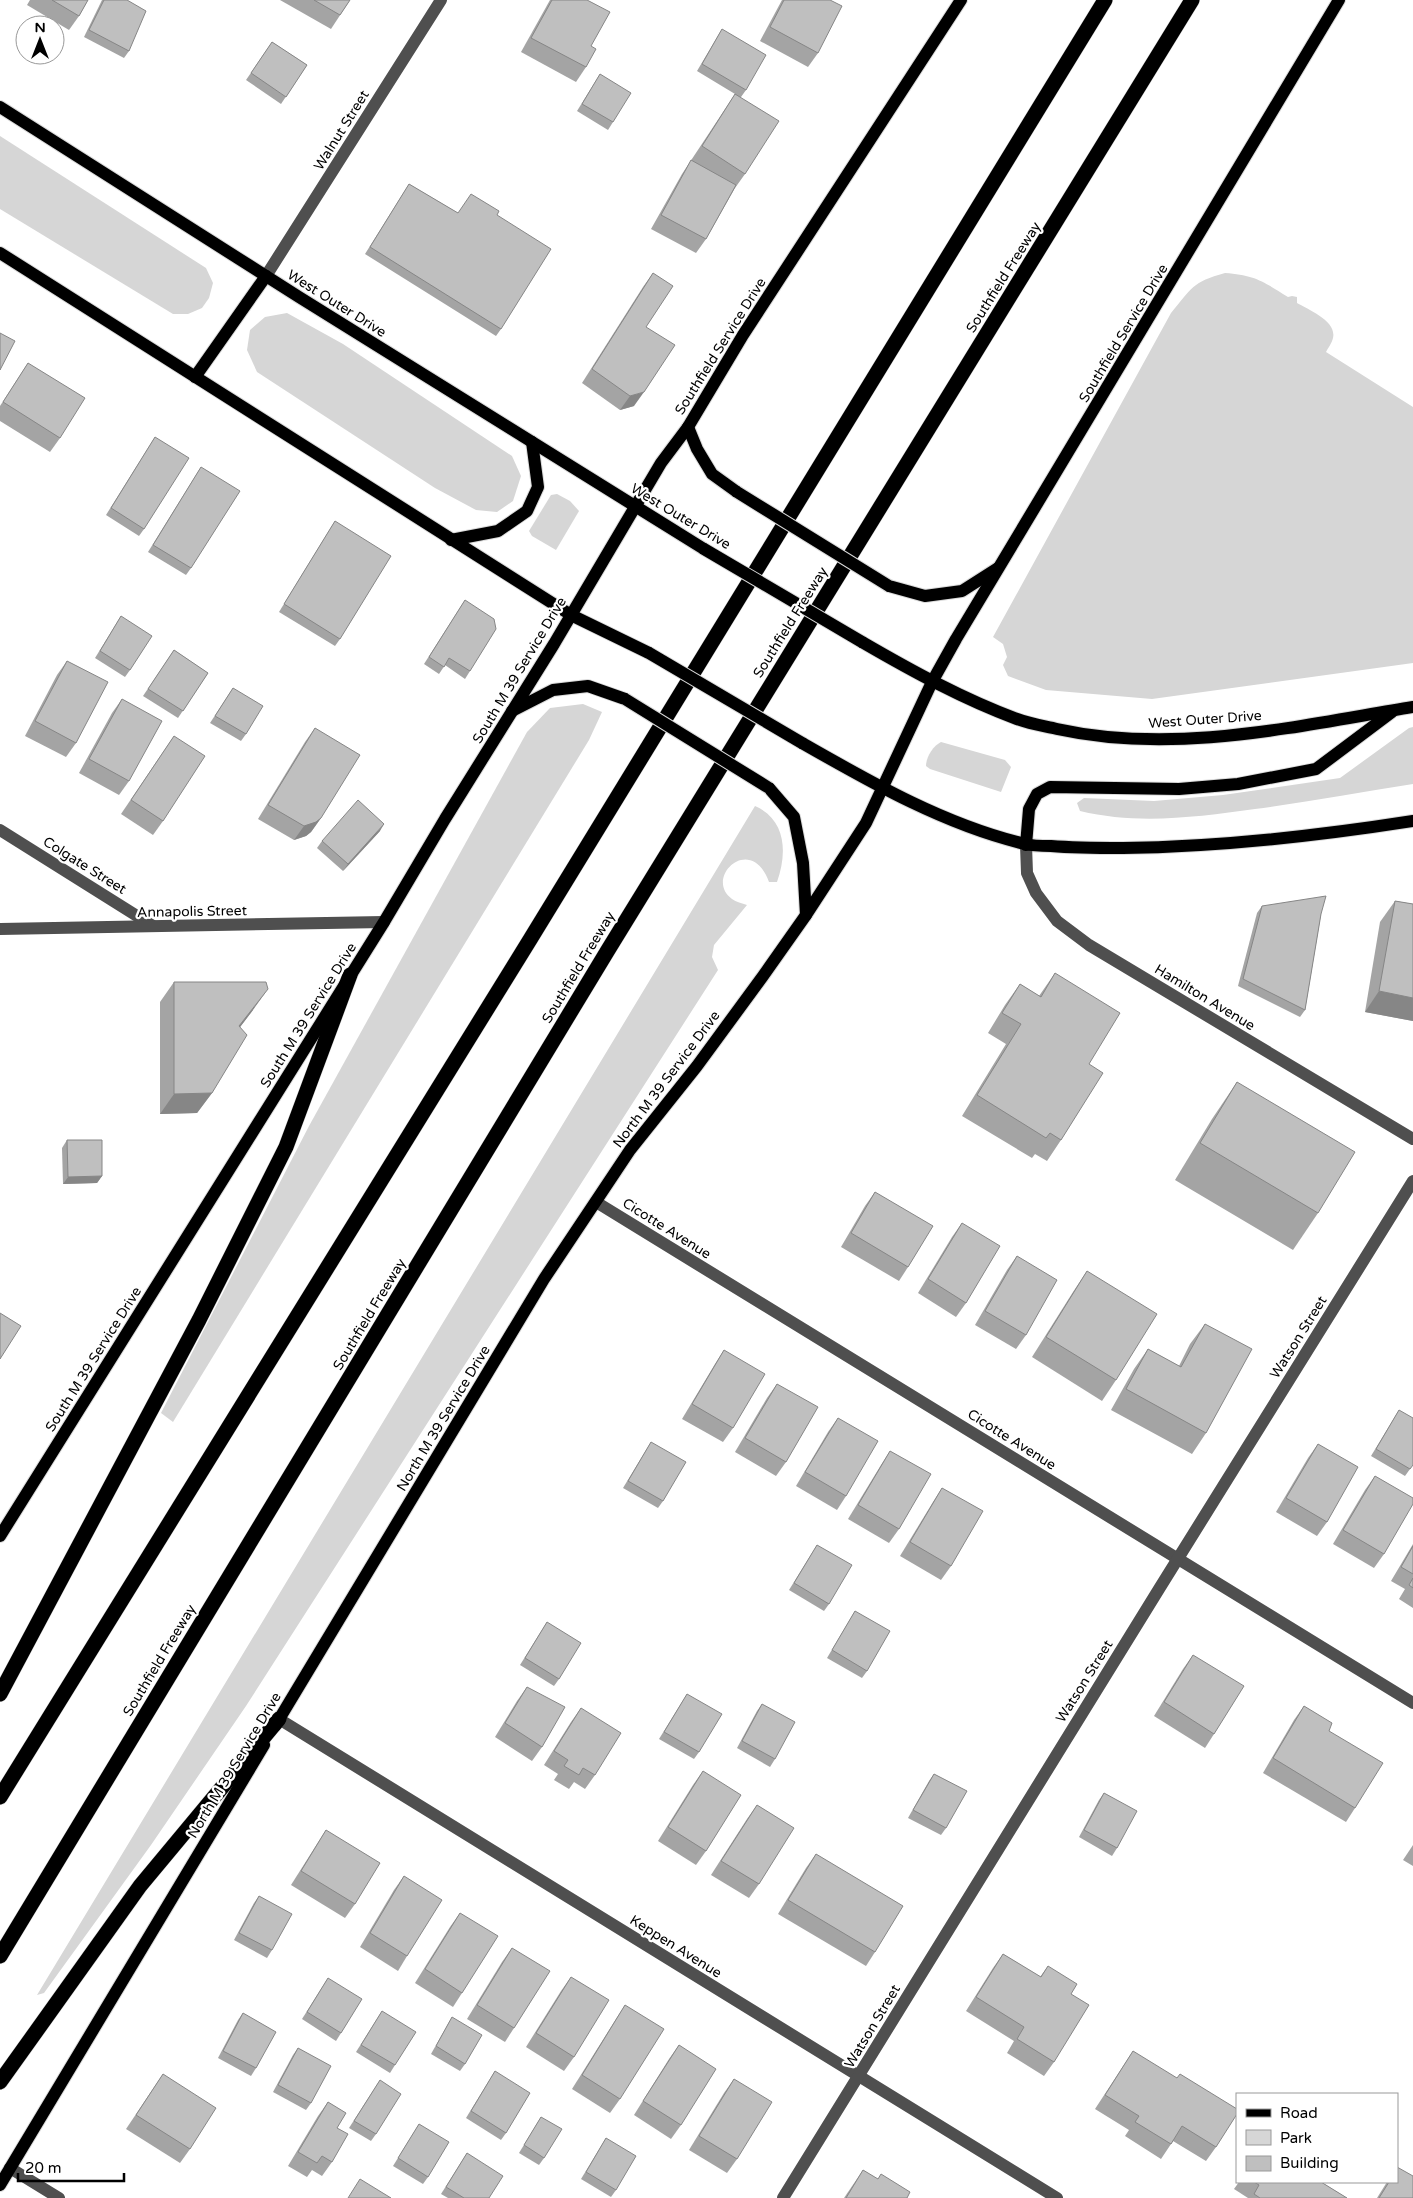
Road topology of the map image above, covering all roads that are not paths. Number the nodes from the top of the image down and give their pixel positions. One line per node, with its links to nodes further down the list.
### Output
1 (441, 0): 8 (street, Walnut Street)
2 (961, 0): 10 (main road, Southfield Service Drive)
3 (1105, 0): 37 (highway)
4 (1192, 0): 38 (highway, Southfield Freeway)
5 (1339, 0): 14 (main road, Southfield Service Drive)
6 (0, 107): 8 (main road, West Outer Drive)
7 (0, 253): 9 (main road)
8 (266, 276): 9 (main road); 11 (main road, West Outer Drive)
9 (194, 377): 13 (main road)
10 (688, 427): 12 (main road, Southfield Service Drive); 14 (main road, bridge)
11 (532, 442): 12 (main road, West Outer Drive); 13 (main road)
12 (635, 506): 15 (main road, South M 39 Service Drive); 16 (main road, West Outer Drive, bridge)
13 (451, 540): 15 (main road)
14 (1002, 565): 16 (main road, Southfield Service Drive)
15 (571, 615): 19 (main road, South M 39 Service Drive); 20 (main road, bridge)
16 (932, 682): 18 (main road, West Outer Drive); 20 (main road, North M 39 Service Drive)
17 (1413, 707): 18 (main road, West Outer Drive)
18 (1394, 710): 23 (main road)
19 (512, 711): 24 (main road, bridge); 25 (main road, South M 39 Service Drive)
20 (882, 789): 23 (main road); 24 (main road, North M 39 Service Drive)
21 (1413, 821): 23 (main road)
22 (0, 830): 26 (street, Colgate Street)
23 (1026, 845): 29 (street, Hamilton Avenue)
24 (806, 915): 31 (main road, North M 39 Service Drive)
25 (384, 922): 26 (street, Annapolis Street); 28 (main road, South M 39 Service Drive)
26 (153, 926): 27 (street, Annapolis Street)
27 (0, 930)
28 (350, 975): 32 (main road, South M 39 Service Drive); 34 (highway)
29 (1413, 1139)
30 (1413, 1181): 33 (street, Watson Street)
31 (596, 1202): 33 (street, Cicotte Avenue); 36 (main road, North M 39 Service Drive)
32 (0, 1536)
33 (1178, 1558): 35 (street, Cicotte Avenue); 39 (street, Watson Street)
34 (0, 1694)
35 (1413, 1703)
36 (279, 1719): 39 (street, Keppen Avenue); 40 (highway); 41 (main road, North M 39 Service Drive)
37 (0, 1797)
38 (0, 1956)
39 (859, 2076): 44 (street, Watson Street); 45 (street, Keppen Avenue)
40 (0, 2082)
41 (10, 2168): 42 (main road, North M 39 Service Drive); 43 (street)
42 (0, 2185)
43 (59, 2198)
44 (783, 2198)
45 (1056, 2198)

